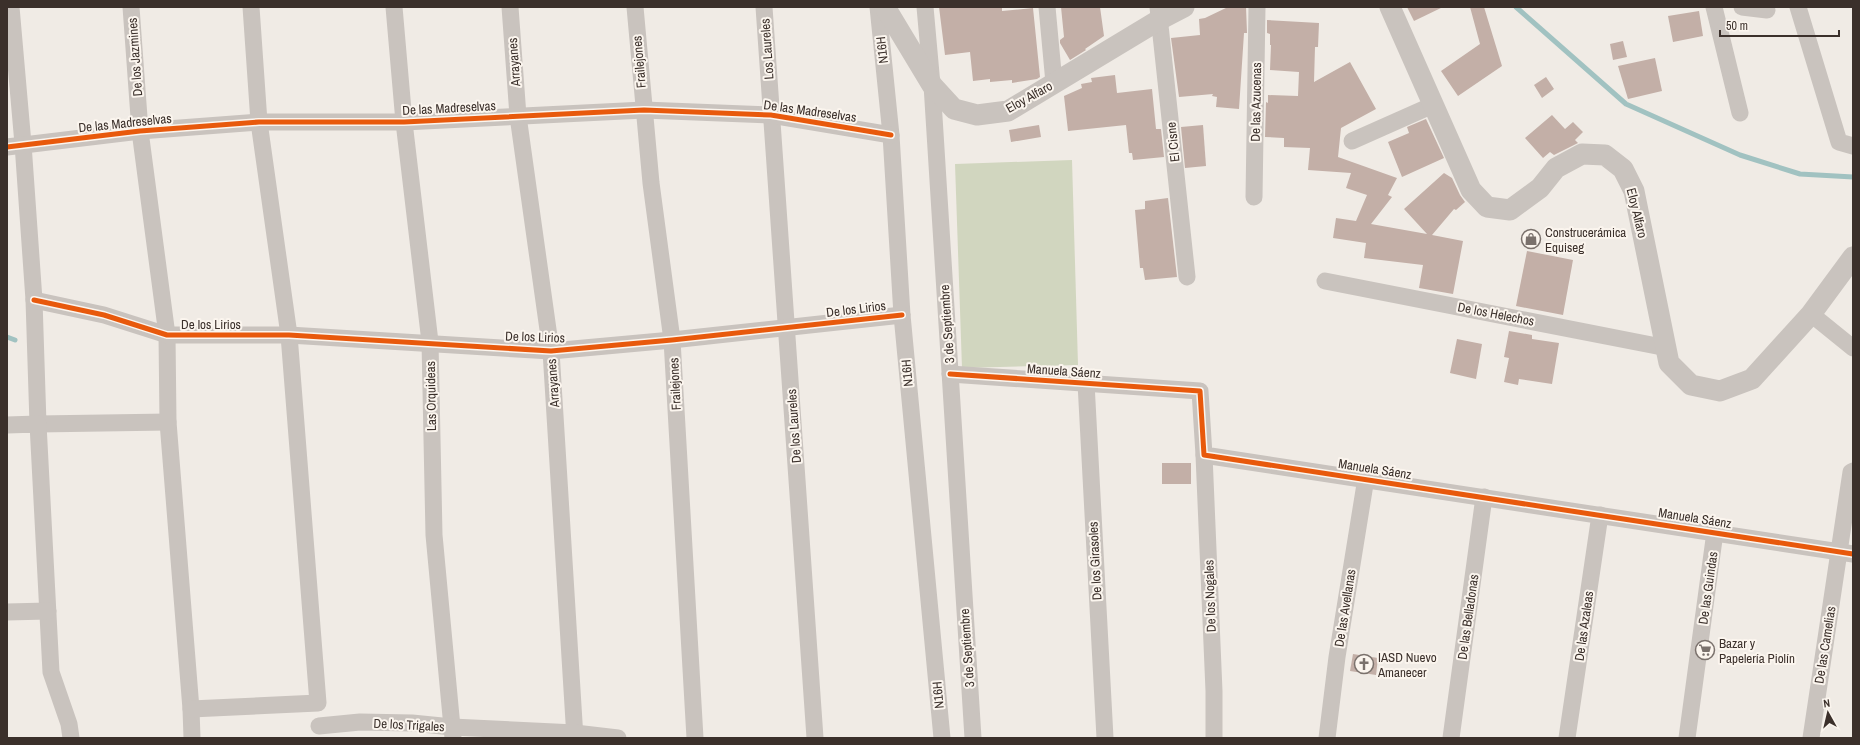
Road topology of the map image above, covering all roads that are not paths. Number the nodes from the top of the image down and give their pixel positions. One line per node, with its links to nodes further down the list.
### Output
1 (11, 7): 33 (street)
2 (131, 7): 29 (street, De los Jazmines)
3 (251, 7): 27 (street)
4 (394, 7): 28 (street, Las Orquideas)
5 (510, 7): 26 (street, Arrayanes)
6 (635, 7): 23 (street, Frailejones)
7 (764, 7): 25 (street, Los Laureles)
8 (878, 7): 30 (street, N16H)
9 (885, 7): 21 (street, Eloy Alfaro)
10 (925, 7): 21 (street, 3 de Septiembre)
11 (1047, 7): 20 (street)
12 (1184, 7): 19 (street, Eloy Alfaro)
13 (1257, 7): 34 (street, De las Azucenas)
14 (1390, 7): 22 (street, Eloy Alfaro)
15 (1714, 7): 24 (street)
16 (1742, 7): 18 (street)
17 (1798, 7): 32 (street)
18 (1767, 10)
19 (1159, 14): 20 (street, Eloy Alfaro); 36 (street, El Cisne)
20 (1054, 83): 21 (street, Eloy Alfaro)
21 (932, 85): 49 (street, 3 de Septiembre)
22 (1433, 105): 31 (street); 46 (street, Eloy Alfaro)
23 (644, 110): 25 (street, De las Madreselvas); 26 (street, De las Madreselvas); 44 (street, Frailejones)
24 (1740, 113)
25 (771, 115): 30 (street, De las Madreselvas); 41 (street, De los Laureles)
26 (518, 116): 28 (street, De las Madreselvas); 48 (street, Arrayanes)
27 (259, 122): 28 (street, De las Madreselvas); 29 (street, De las Madreselvas); 43 (street)
28 (404, 122): 45 (street, Las Orquideas)
29 (140, 131): 33 (street, De las Madreselvas); 42 (street, De los Jazmines)
30 (891, 135): 40 (street, N16H)
31 (1352, 141)
32 (1846, 144)
33 (15, 146): 38 (street)
34 (1254, 197)
35 (1853, 257): 39 (street, Eloy Alfaro)
36 (1187, 277)
37 (1325, 281): 46 (street, De los Helechos)
38 (34, 300): 42 (street, De los Lirios); 53 (street)
39 (1811, 314): 46 (street, Eloy Alfaro); 47 (street)
40 (902, 315): 41 (street, De los Lirios); 73 (street, N16H)
41 (787, 328): 44 (street, De los Lirios); 72 (street, De los Laureles)
42 (167, 335): 43 (street, De los Lirios); 51 (street, De los Jazmines)
43 (289, 335): 45 (street, De los Lirios); 63 (street)
44 (672, 340): 48 (street, De los Lirios); 71 (street, Frailejones)
45 (430, 342): 48 (street, De los Lirios); 66 (street, Las Orquideas)
46 (1667, 348)
47 (1853, 348)
48 (551, 350): 67 (street, Arrayanes)
49 (950, 374): 50 (street, Manuela Sáenz); 74 (street, 3 de Septiembre)
50 (1086, 383): 54 (street, Manuela Sáenz); 75 (street, De los Girasoles)
51 (168, 422): 53 (street); 64 (street, De los Jazmines)
52 (7, 424): 53 (street)
53 (38, 424): 62 (street)
54 (1204, 455): 56 (street, Manuela Sáenz); 76 (street, De los Nogales)
55 (1853, 471): 60 (street, De las Camelias)
56 (1366, 478): 57 (street, Manuela Sáenz); 77 (street, De las Avellanas)
57 (1484, 497): 58 (street, Manuela Sáenz); 78 (street, De las Belladonas)
58 (1600, 515): 59 (street, Manuela Sáenz); 79 (street, De las Azaleas)
59 (1715, 532): 60 (street, Manuela Sáenz); 80 (street, De las Guindas)
60 (1847, 553): 81 (street, De las Camelias)
61 (7, 612): 62 (street)
62 (48, 612): 68 (street)
63 (318, 703): 64 (street); 65 (street)
64 (191, 709): 69 (street, De los Jazmines)
65 (319, 732): 66 (street, De los Trigales)
66 (453, 733): 67 (street, De los Trigales)
67 (575, 735): 70 (street, De los Trigales)
68 (71, 738)
69 (192, 738)
70 (618, 738)
71 (695, 738)
72 (815, 738)
73 (942, 738)
74 (973, 738)
75 (1105, 738)
76 (1214, 738)
77 (1327, 738)
78 (1451, 738)
79 (1567, 738)
80 (1687, 738)
81 (1811, 738)

